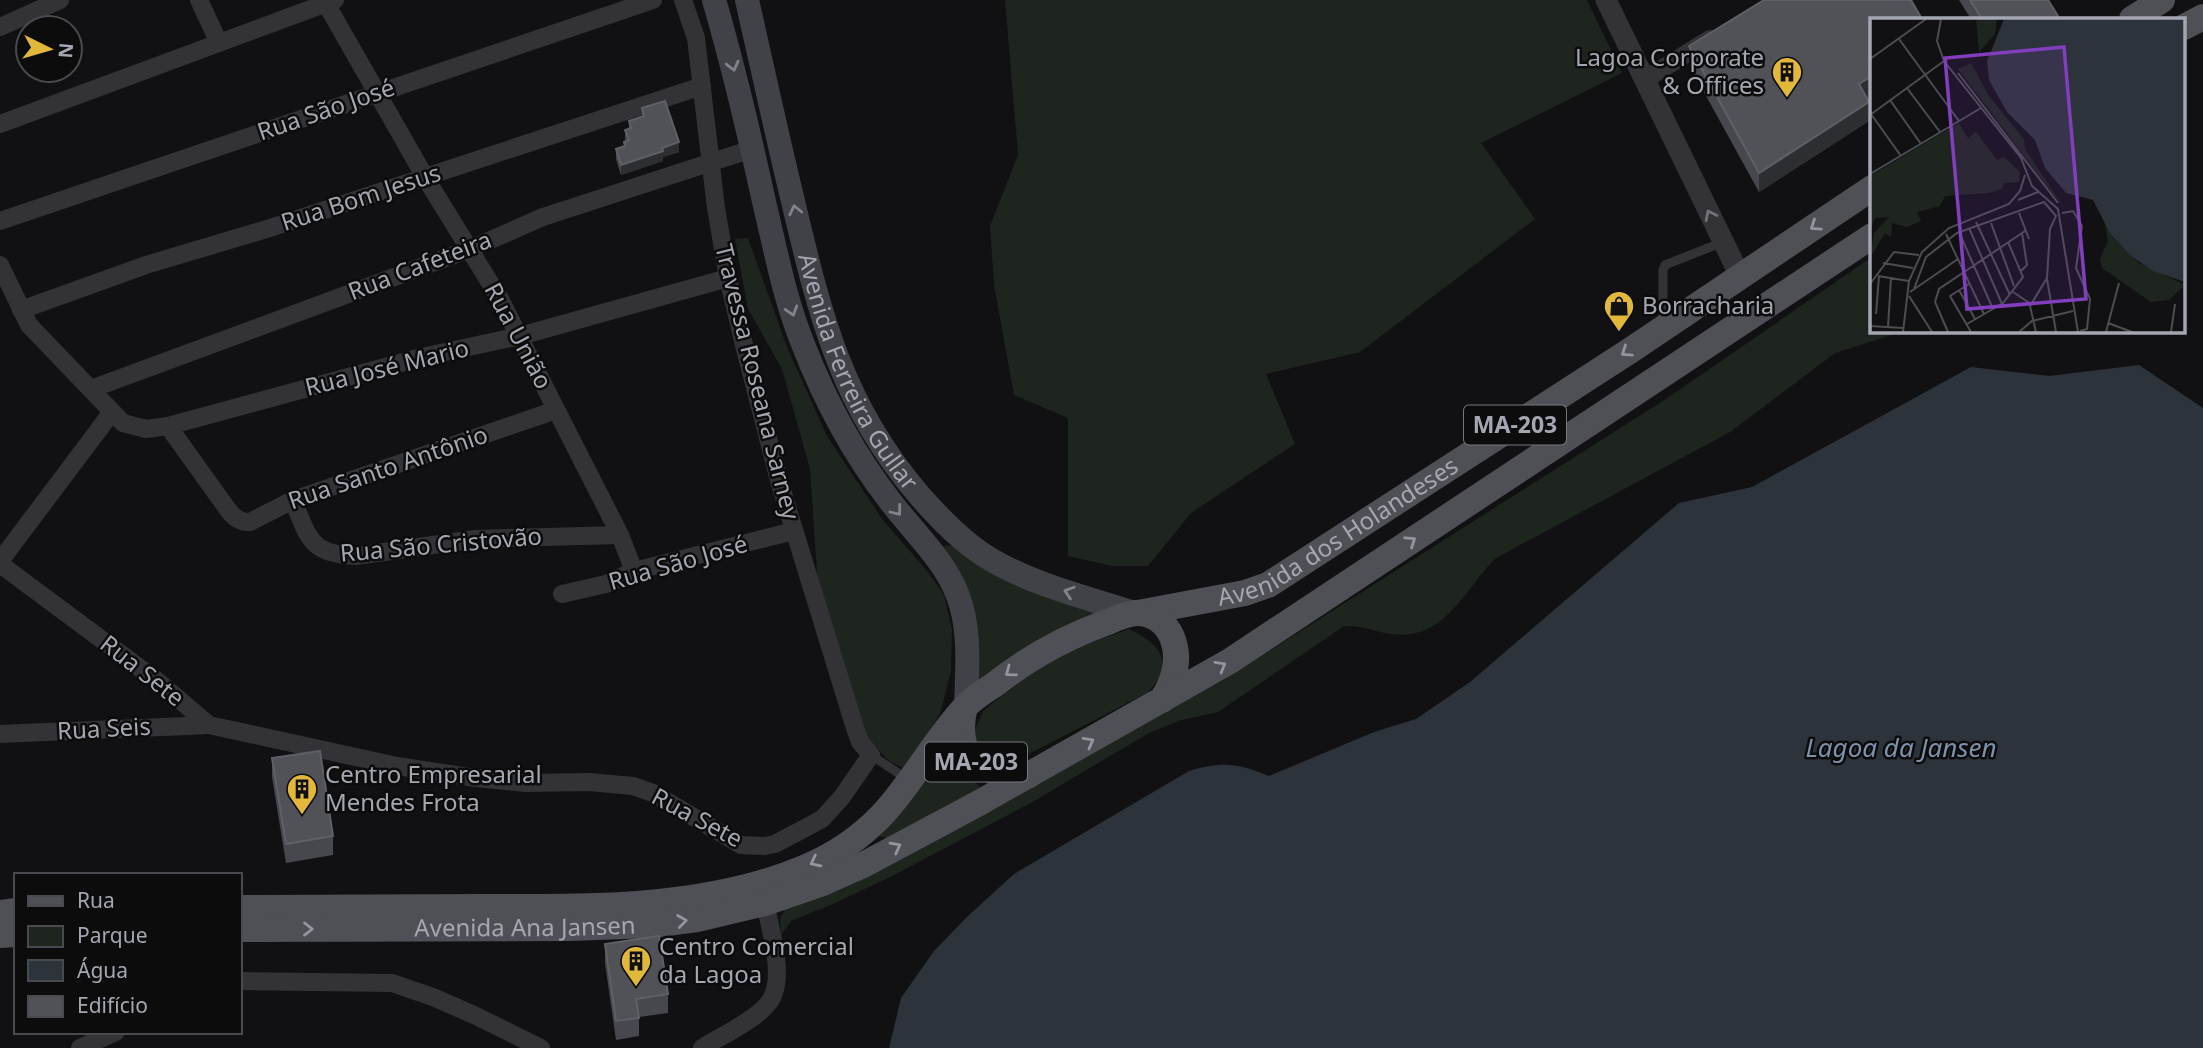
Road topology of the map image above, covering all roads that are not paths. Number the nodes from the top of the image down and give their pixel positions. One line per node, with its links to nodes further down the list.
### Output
1 (60, 0): 13 (street)
2 (198, 0): 15 (street)
3 (653, 0): 18 (street, Rua São José)
4 (682, 0): 17 (street, Travessa Roseana Sarney)
5 (714, 0): 20 (main road, Avenida Ferreira Gullar, one-way to 20)
6 (747, 0): 22 (main road, Avenida Ferreira Gullar)
7 (1606, 0): 16 (street)
8 (2162, 0): 11 (main road)
9 (329, 1): 15 (street); 18 (street, Rua União)
10 (2203, 17): 12 (main road)
11 (2134, 18)
12 (2186, 26)
13 (0, 27)
14 (1726, 29): 16 (street)
15 (219, 43): 19 (street)
16 (1644, 80): 28 (street, one-way to 16)
17 (702, 86): 21 (street, Travessa Roseana Sarney); 23 (street, Rua Bom Jesus)
18 (376, 92): 23 (street, Rua União); 26 (street, Rua São José)
19 (0, 124)
20 (752, 149): 21 (street, Rua Cafeteira); 24 (main road, Avenida Ferreira Gullar)
21 (710, 164): 29 (street, Rua Cafeteira); 32 (street, Travessa Roseana Sarney)
22 (786, 172): 24 (main road); 47 (main road, Avenida Ferreira Gullar, one-way to 22)
23 (425, 177): 29 (street, Rua União); 33 (street, Rua Bom Jesus)
24 (760, 180): 49 (main road, Avenida Ferreira Gullar, one-way to 49)
25 (1870, 189): 31 (main road, Avenida dos Holandeses / MA-203, one-way to 31)
26 (0, 221)
27 (1870, 237): 41 (main road, Avenida dos Holandeses / MA-203)
28 (1723, 242): 31 (street); 34 (lane)
29 (470, 249): 35 (street, Rua União); 36 (street, Rua Cafeteira)
30 (0, 265): 33 (street, Rua José Mario)
31 (1740, 276): 34 (main road, Avenida dos Holandeses / MA-203); 41 (main road)
32 (728, 278): 35 (street, Rua José Mario); 42 (street, Travessa Roseana Sarney)
33 (20, 310): 36 (street, Rua José Mario)
34 (1663, 326): 47 (main road, Avenida dos Holandeses / MA-203, one-way to 47)
35 (520, 336): 37 (street, Rua União); 39 (street, Rua José Mario)
36 (91, 389): 38 (street, Rua José Mario)
37 (556, 410): 40 (street, Rua Santo Antônio); 43 (street, Rua União)
38 (112, 412): 39 (street, Rua José Mario); 44 (street)
39 (168, 426): 40 (street, Rua Santo Antônio)
40 (293, 500): 43 (street, Rua São Cristovão)
41 (1466, 505): 48 (main road, Avenida dos Holandeses / MA-203, one-way to 41)
42 (794, 531): 45 (street, Rua São José); 52 (street, Travessa Roseana Sarney)
43 (620, 535): 45 (street, Rua União)
44 (0, 562): 50 (street, Rua Sete)
45 (634, 571): 46 (street, Rua São José)
46 (562, 594)
47 (1136, 613): 48 (main road); 49 (main road, MA-203, one-way to 49)
48 (1162, 700): 53 (main road, MA-203, one-way to 48)
49 (965, 708): 53 (main road, MA-203); 54 (main road, Avenida Ana Jansen)
50 (209, 725): 51 (street, Rua Seis); 52 (street, Rua Sete)
51 (0, 734)
52 (871, 755): 54 (lane)
53 (1029, 775): 55 (main road, Avenida Ana Jansen, one-way to 53)
54 (909, 781): 56 (main road, Avenida Ana Jansen, one-way to 56)
55 (765, 903): 57 (main road, Avenida Ana Jansen, one-way to 55); 62 (street)
56 (242, 908)
57 (242, 929)
58 (242, 981): 61 (street)
59 (112, 1034): 60 (street)
60 (80, 1048)
61 (541, 1048)
62 (702, 1048)

